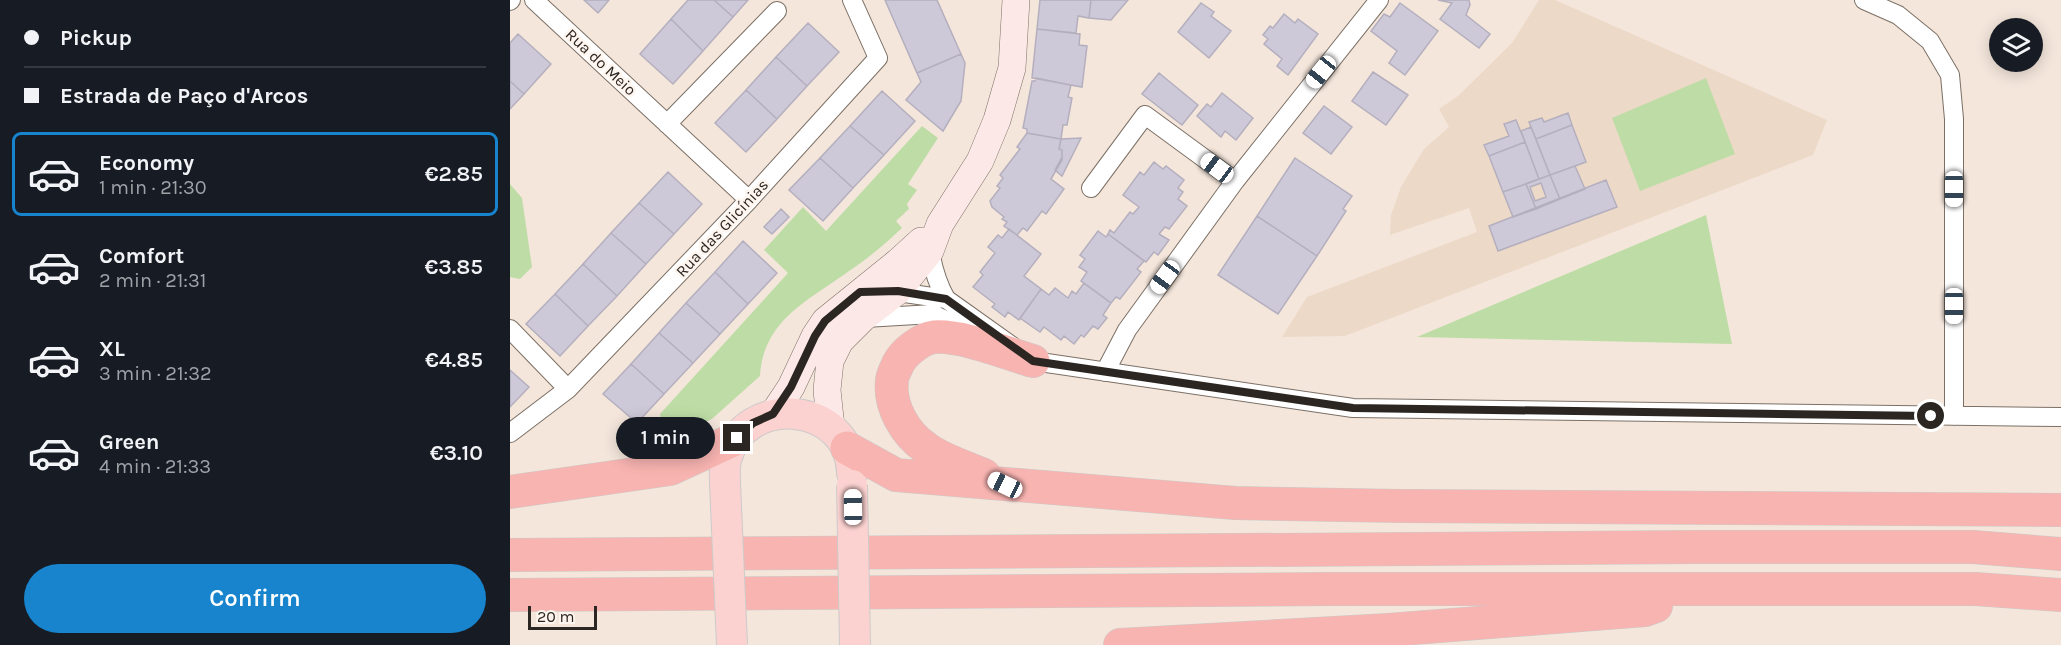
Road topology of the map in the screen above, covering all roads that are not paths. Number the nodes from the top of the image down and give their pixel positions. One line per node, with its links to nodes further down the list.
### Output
1 (534, 0): 7 (street, Rua do Meio)
2 (852, 0): 10 (street, Rua das Glicínias)
3 (1017, 0): 11 (street)
4 (1379, 0): 8 (street)
5 (1864, 0): 22 (street)
6 (777, 11): 7 (street)
7 (667, 124): 10 (street, Rua do Meio)
8 (1234, 181): 9 (street); 19 (street)
9 (1091, 188)
10 (749, 200): 20 (street, Rua das Glicínias)
11 (940, 224): 12 (street); 15 (street)
12 (930, 251): 13 (street); 14 (street)
13 (898, 291): 14 (street); 15 (street)
14 (946, 299): 18 (street)
15 (861, 305): 17 (street); 21 (street); 26 (street)
16 (510, 329): 20 (street)
17 (988, 347): 18 (highway); 27 (highway)
18 (1033, 361): 19 (street)
19 (1105, 372): 22 (street)
20 (568, 389): 24 (street, Rua das Glicínias)
21 (773, 414): 25 (main road); 26 (main road)
22 (1954, 416): 23 (street)
23 (2061, 417)
24 (510, 433)
25 (737, 438): 28 (highway); 35 (main road, bridge)
26 (839, 438): 27 (highway); 36 (main road, bridge)
27 (1005, 485): 29 (highway)
28 (510, 492)
29 (2061, 510)
30 (2061, 554): 31 (highway)
31 (510, 555)
32 (1697, 589): 33 (highway); 34 (highway); 37 (highway)
33 (510, 595)
34 (2061, 595)
35 (732, 645)
36 (855, 645)
37 (1120, 645)

